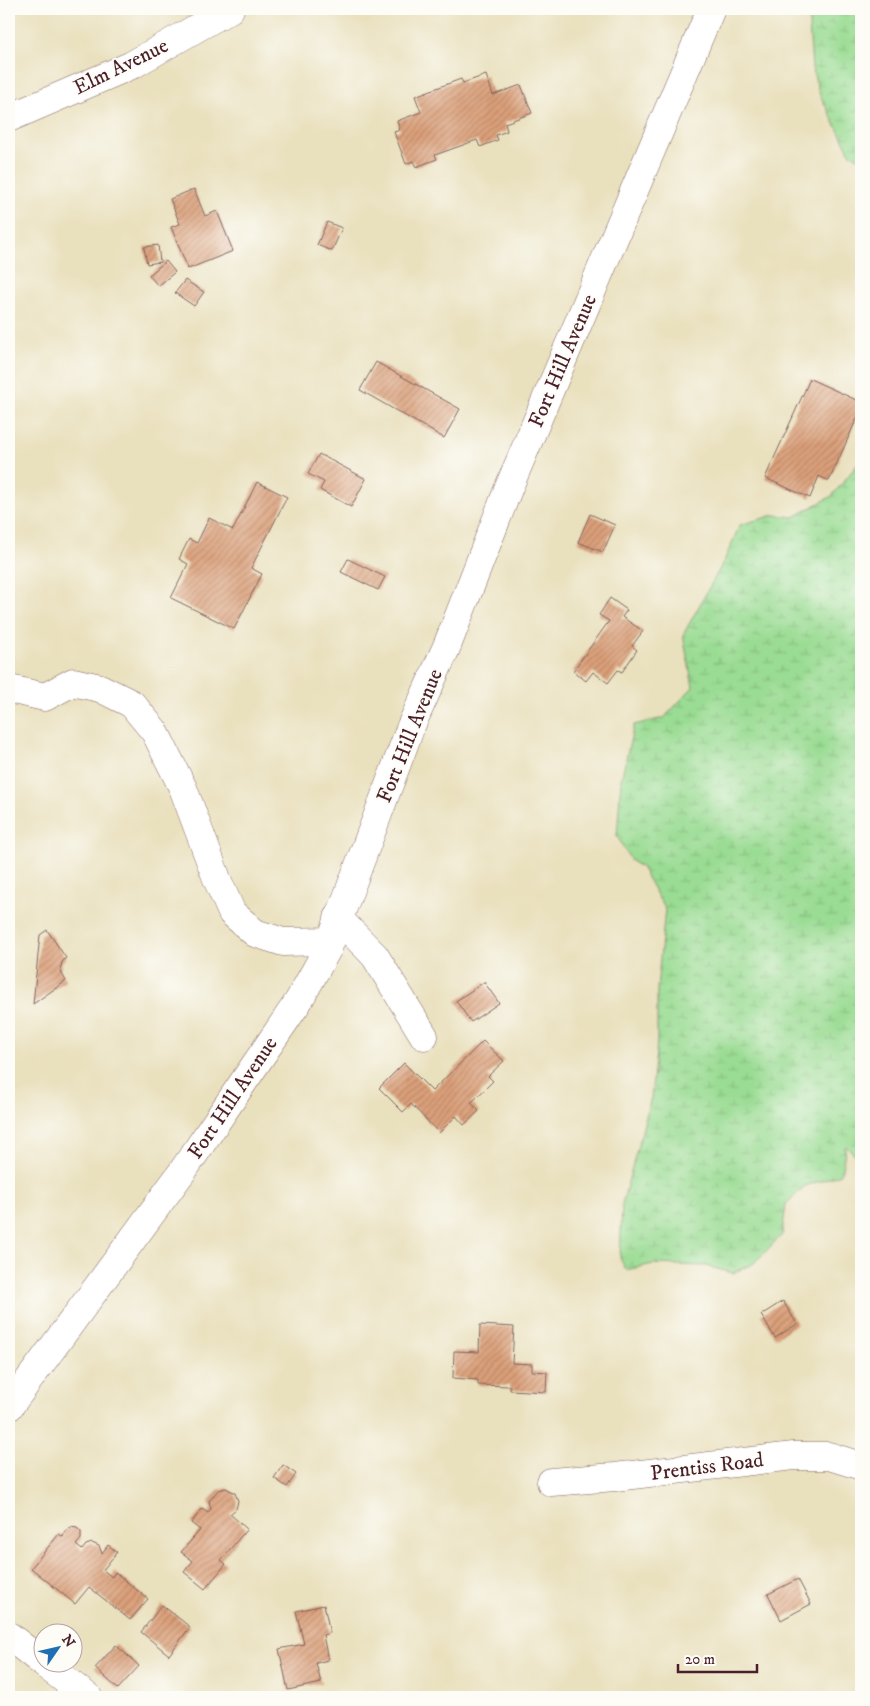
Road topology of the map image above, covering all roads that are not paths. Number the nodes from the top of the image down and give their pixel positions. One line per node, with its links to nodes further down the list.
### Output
1 (230, 9): 3 (street, Elm Avenue)
2 (711, 9): 5 (street, Fort Hill Avenue)
3 (9, 118)
4 (9, 690): 5 (street)
5 (334, 930): 6 (street); 7 (street, Fort Hill Avenue)
6 (424, 1036)
7 (9, 1407)
8 (861, 1466): 9 (street, Prentiss Road)
9 (551, 1482)
10 (9, 1636): 11 (street)
11 (32, 1654)
12 (58, 1674): 13 (street)
13 (88, 1697)

